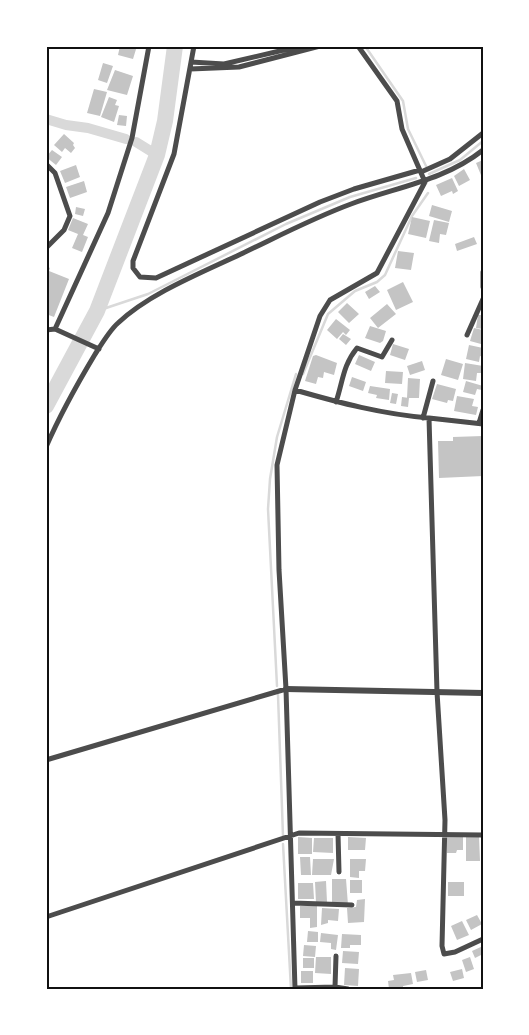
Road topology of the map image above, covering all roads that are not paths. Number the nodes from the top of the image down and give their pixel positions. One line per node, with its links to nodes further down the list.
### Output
1 (149, 46): 17 (street)
2 (194, 46): 6 (street)
3 (301, 46): 6 (street)
4 (320, 46): 7 (street)
5 (358, 46): 11 (street)
6 (192, 62): 7 (street)
7 (190, 69): 11 (street)
8 (483, 133): 11 (street)
9 (483, 150): 12 (street)
10 (46, 164): 13 (street)
11 (420, 171): 12 (street)
12 (425, 182): 21 (street); 23 (street)
13 (46, 248)
14 (483, 272): 15 (street)
15 (483, 287)
16 (483, 299): 19 (street)
17 (55, 329): 18 (street); 21 (street)
18 (46, 330)
19 (467, 335)
20 (392, 340): 24 (street)
21 (99, 349): 28 (street)
22 (433, 381): 26 (street)
23 (295, 390): 24 (street); 29 (street)
24 (336, 402): 26 (street)
25 (483, 410): 27 (street)
26 (426, 418): 27 (street); 30 (street)
27 (481, 424)
28 (46, 447)
29 (286, 689): 30 (street); 32 (street); 34 (street)
30 (437, 692): 31 (street); 36 (street)
31 (483, 693)
32 (46, 760)
33 (338, 834): 34 (street); 36 (street); 37 (street)
34 (291, 835): 38 (street); 40 (street)
35 (483, 835): 36 (street)
36 (444, 836): 41 (street)
37 (339, 872)
38 (293, 903): 39 (street); 44 (street)
39 (352, 905)
40 (46, 917)
41 (483, 939)
42 (336, 956): 43 (street)
43 (335, 987): 44 (street); 45 (street)
44 (294, 989)
45 (348, 989)

